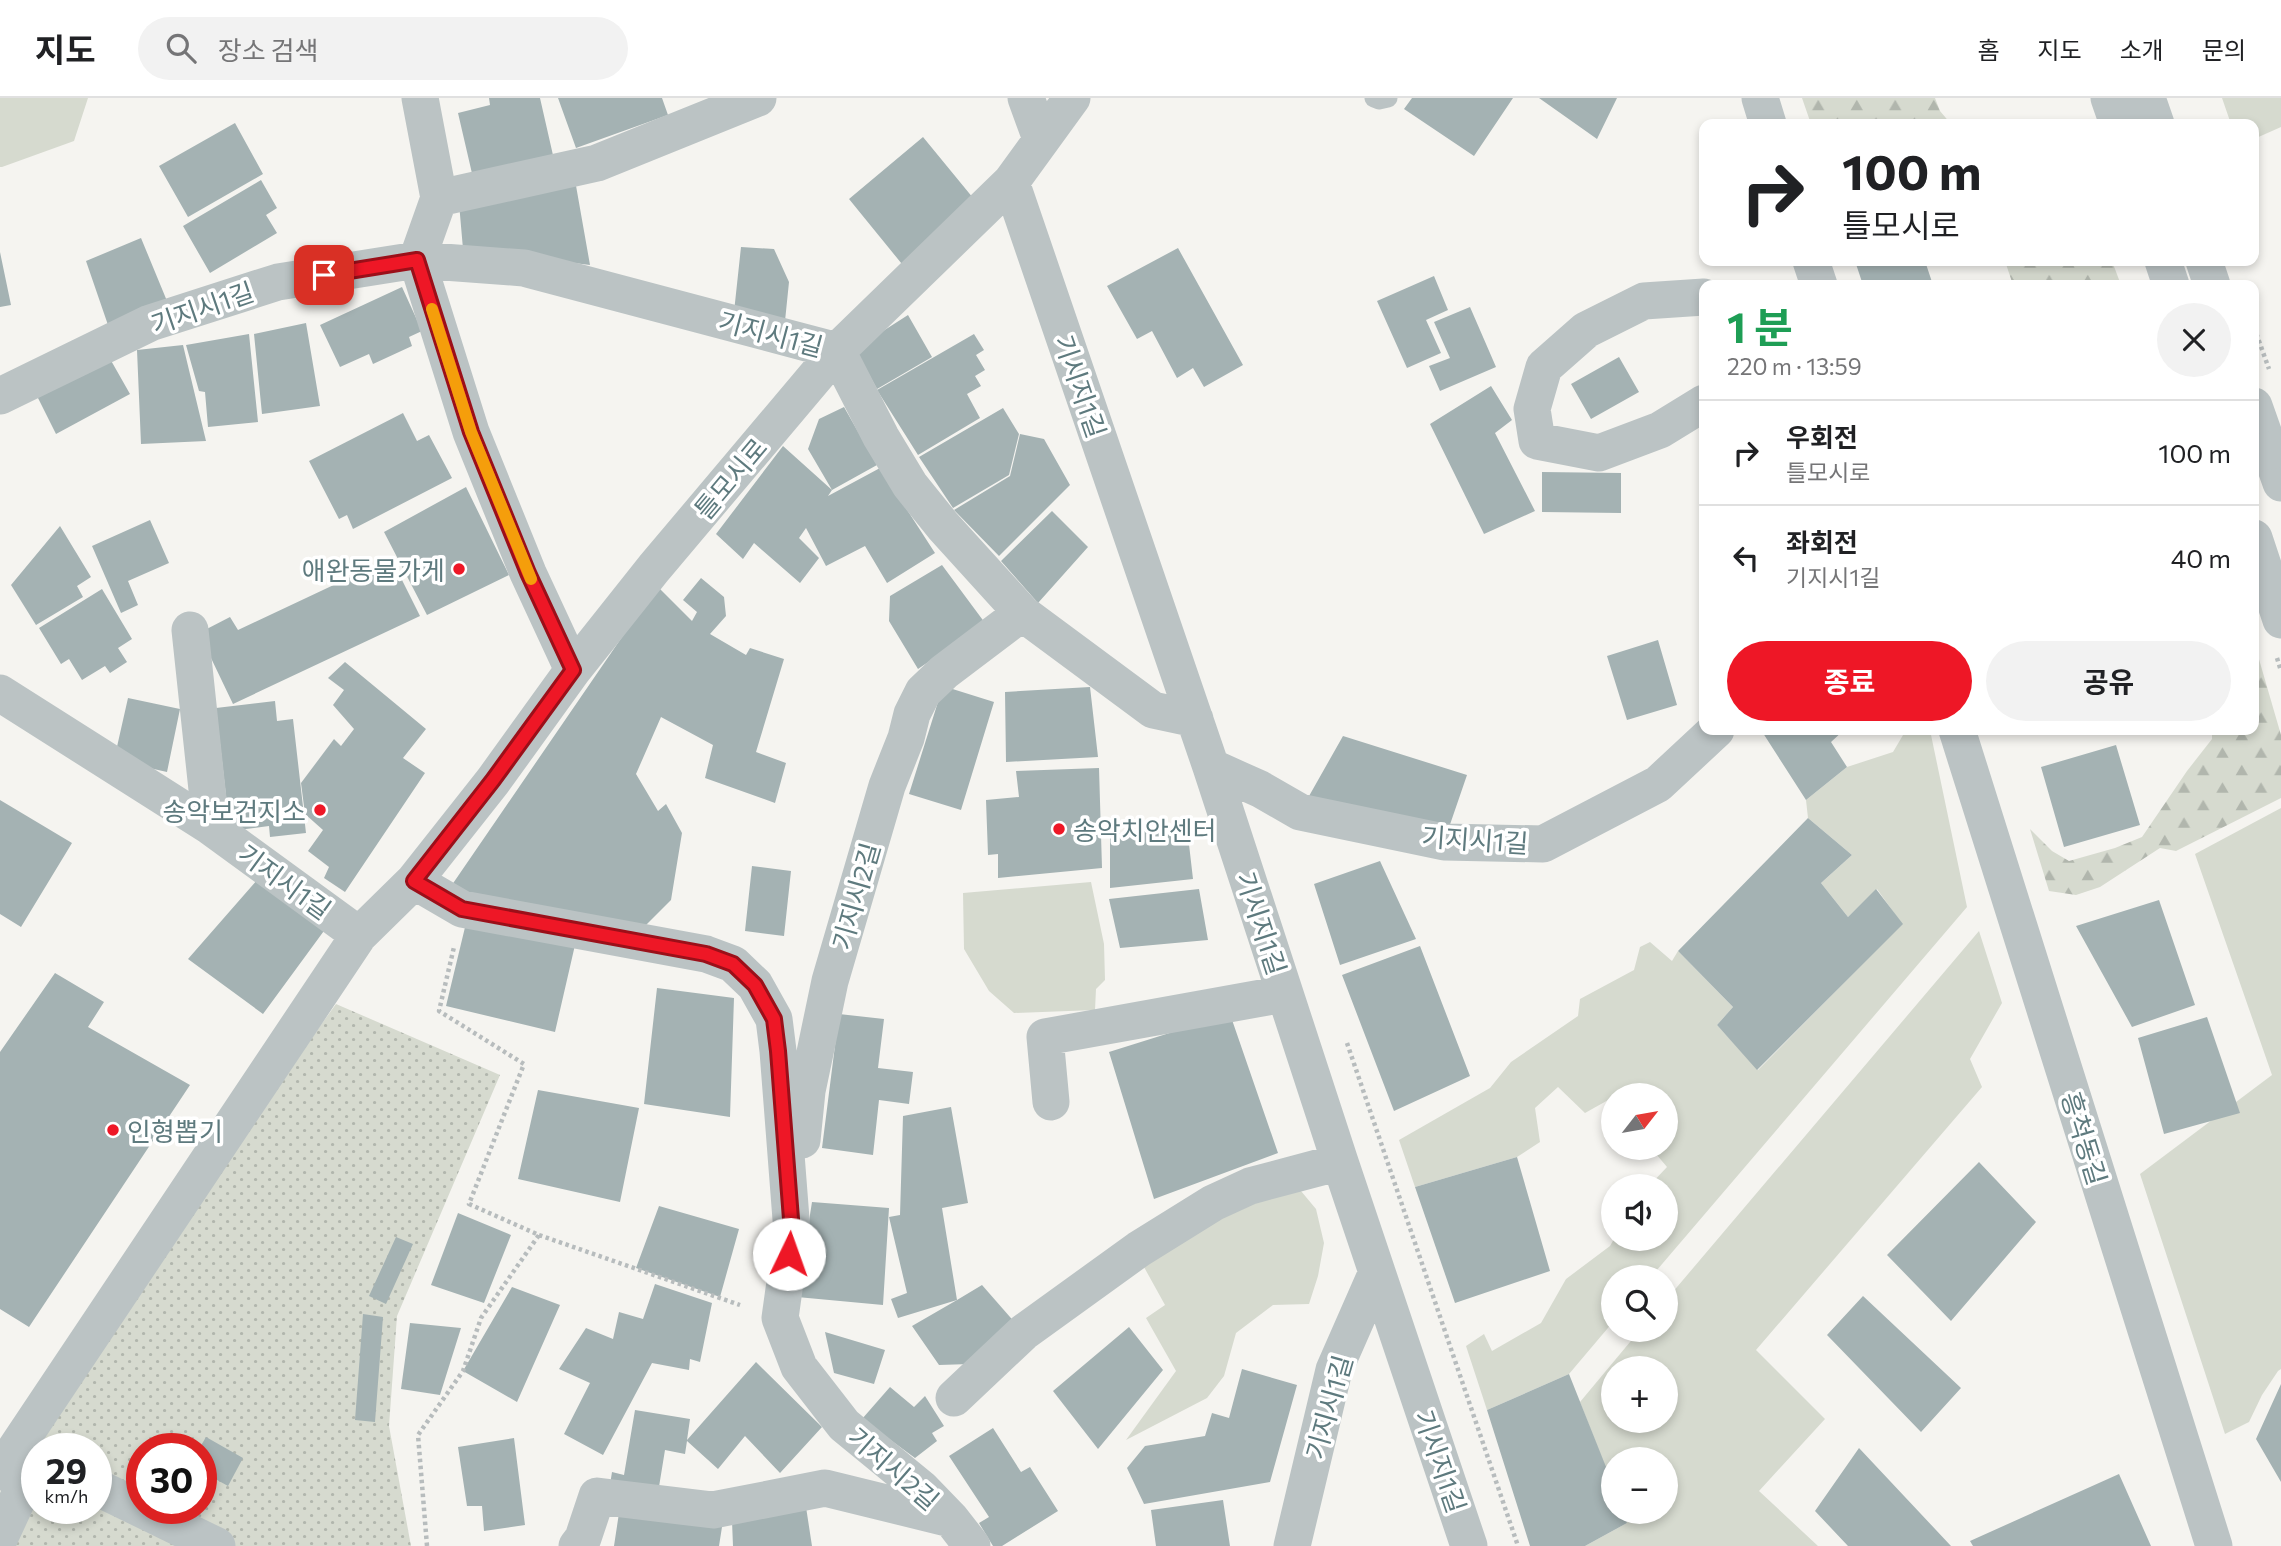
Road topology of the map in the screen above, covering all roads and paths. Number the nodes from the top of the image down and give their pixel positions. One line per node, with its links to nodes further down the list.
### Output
1 (420, 98): 15 (street)
2 (758, 98): 15 (street)
3 (1026, 98): 13 (street)
4 (1072, 98): 13 (street, 틀모시로)
5 (1374, 98): 6 (lane)
6 (1388, 98)
7 (1760, 98): 10 (street)
8 (2109, 98): 11 (street)
9 (2147, 98): 12 (street)
10 (1766, 119)
11 (2116, 119)
12 (2154, 119)
13 (1041, 139): 14 (street, 틀모시로)
14 (1011, 182): 18 (street, 틀모시로); 31 (street, 기시지1길)
15 (439, 198): 16 (street)
16 (417, 260): 18 (street, 기지시1길); 19 (street, 기지시1길); 29 (street)
17 (1699, 297): 20 (street)
18 (837, 351): 26 (street); 29 (street, 틀모시로)
19 (0, 396)
20 (1699, 406)
21 (2259, 420): 24 (street)
22 (2281, 448): 23 (street, bridge)
23 (2259, 453)
24 (2281, 483)
25 (2259, 553): 27 (street)
26 (1022, 613): 31 (street); 42 (street, 기지시2길)
27 (2281, 620)
28 (190, 630): 35 (street, 기지시1길)
29 (573, 670): 36 (street, 틀모시로)
30 (0, 693): 35 (street, 기지시1길)
31 (1195, 719): 34 (street, 기시지1길)
32 (1711, 735): 34 (street, 기지시1길)
33 (1959, 735): 57 (street, 흥척동길)
34 (1212, 767): 39 (street, 기시지1길)
35 (211, 827): 38 (street, 기지시1길)
36 (414, 881): 37 (street, 기지시2길); 38 (street, 틀모시로)
37 (462, 909): 42 (street, 기지시2길); 43 (path)
38 (359, 935): 47 (street, 틀모시로)
39 (1284, 994): 40 (street); 41 (street, 기시지1길)
40 (1051, 1102)
41 (1340, 1162): 44 (street, 기시지1길); 46 (street)
42 (792, 1232): 45 (street, 기지시2길)
43 (539, 1235): 45 (path); 53 (path)
44 (1377, 1272): 55 (street, 기지시1길); 56 (street, 기시지1길)
45 (780, 1318): 50 (street, 기지시2길)
46 (954, 1398)
47 (0, 1472)
48 (21, 1494): 51 (street)
49 (112, 1495): 52 (street)
50 (961, 1532): 54 (street)
51 (0, 1537)
52 (217, 1546)
53 (427, 1546)
54 (577, 1546)
55 (1293, 1546)
56 (1469, 1546)
57 (2214, 1546)

